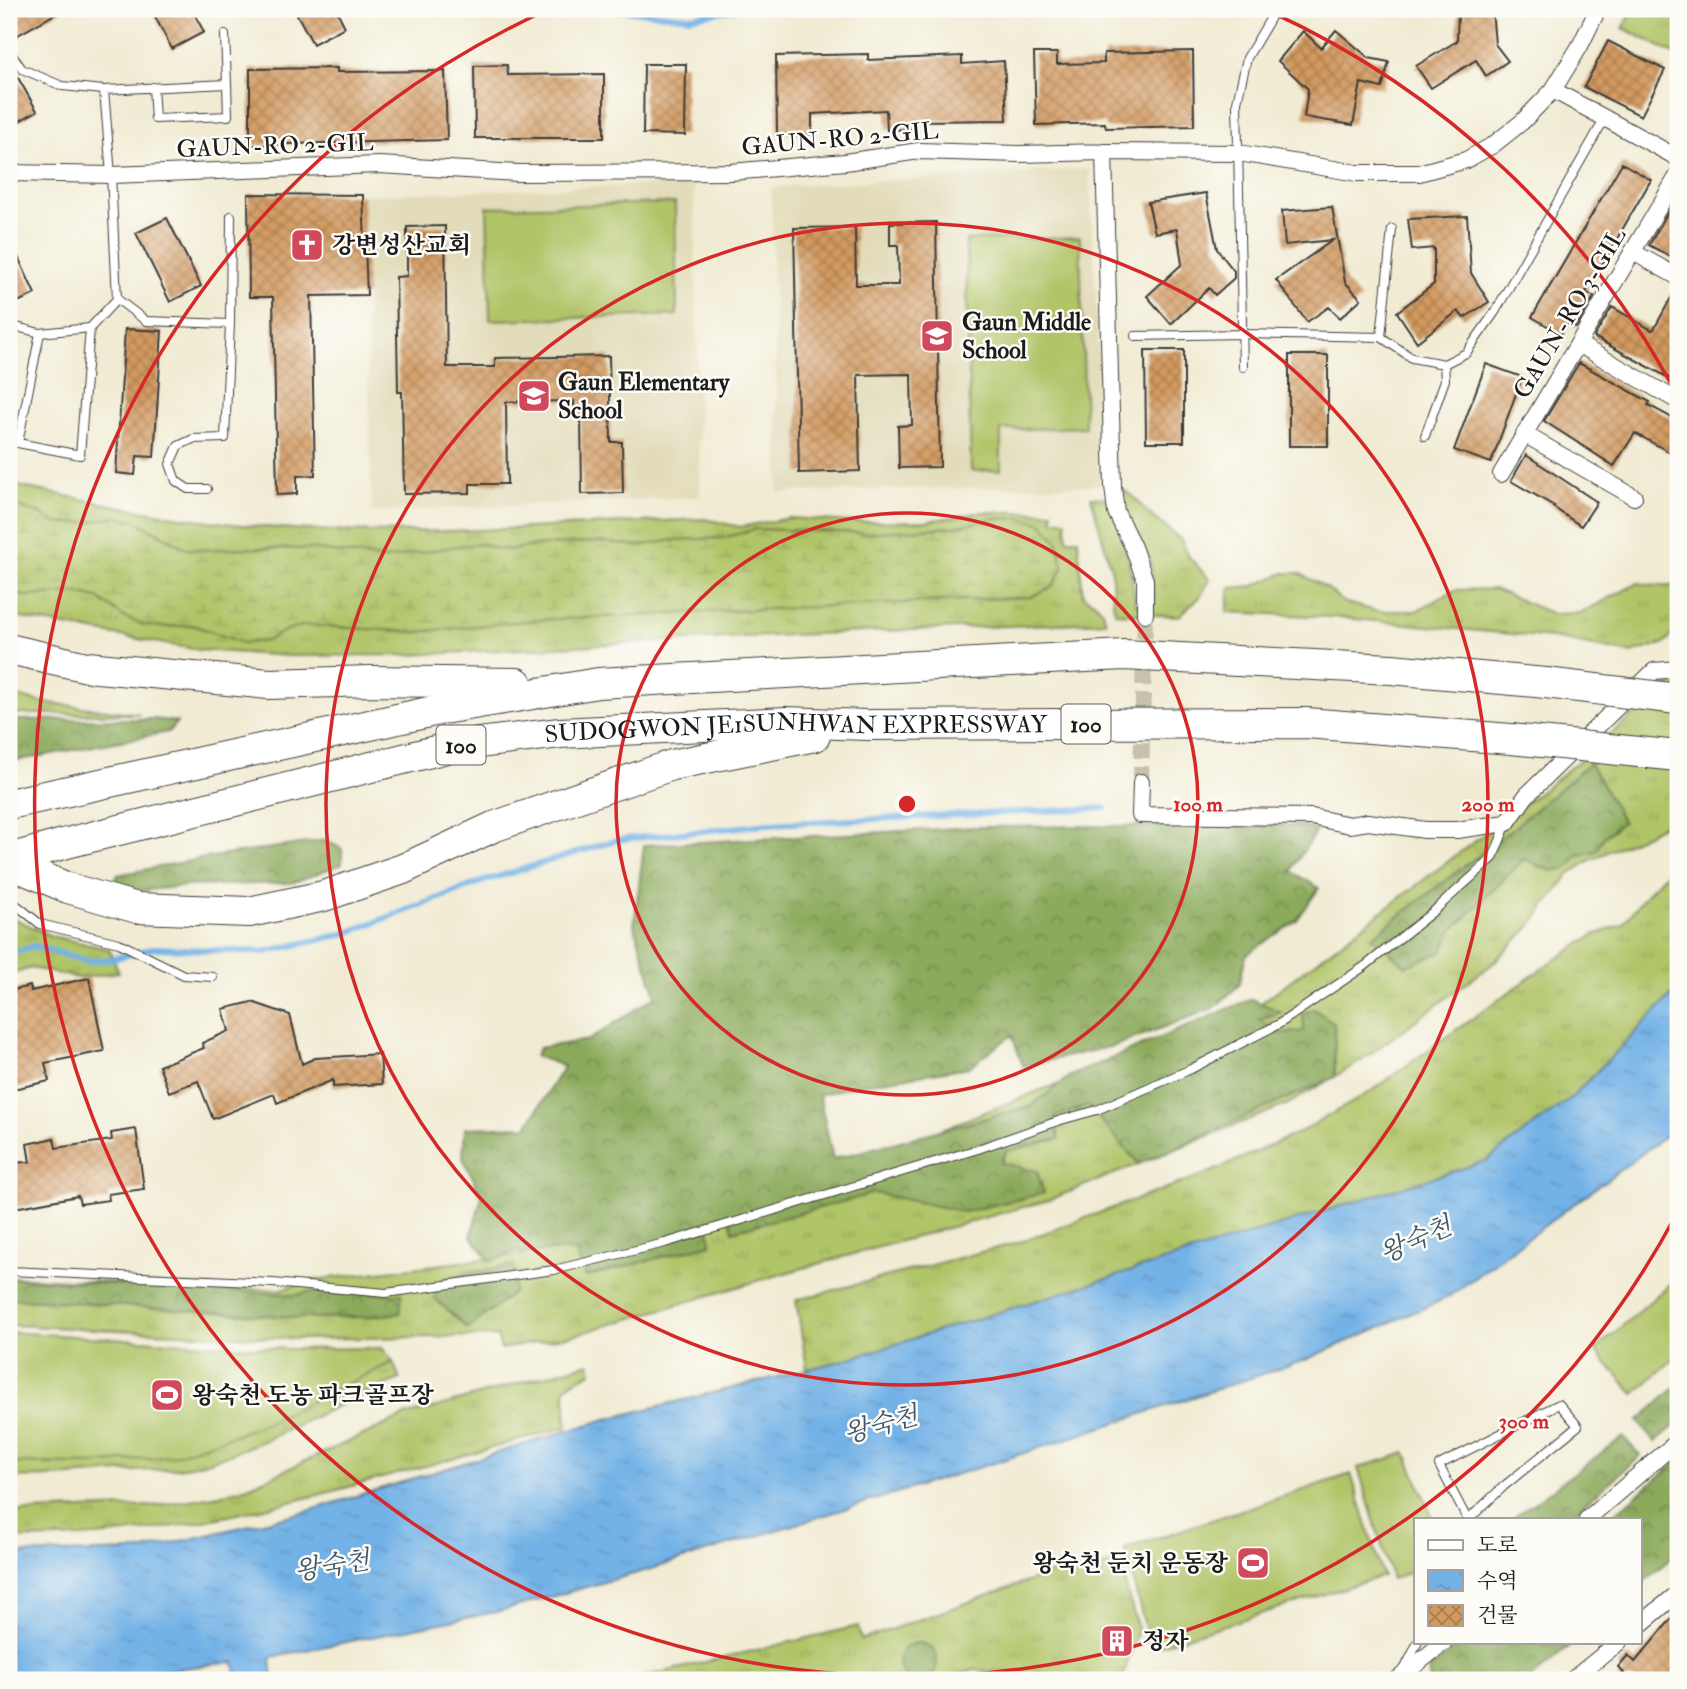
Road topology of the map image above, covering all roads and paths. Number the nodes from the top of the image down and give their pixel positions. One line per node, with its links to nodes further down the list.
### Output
1 (1281, 9): 11 (lane)
2 (1598, 9): 8 (street, GAUN-RO 2-GIL)
3 (225, 35): 5 (lane)
4 (9, 51): 7 (lane)
5 (227, 84): 6 (lane); 6 (lane)
6 (153, 87): 7 (lane)
7 (104, 90): 14 (lane)
8 (1553, 90): 9 (street); 11 (street, GAUN-RO 2-GIL)
9 (1605, 118): 12 (street); 29 (lane)
10 (1104, 152): 11 (street, GAUN-RO 2-GIL); 14 (street, GAUN-RO 2-GIL); 37 (street)
11 (1239, 153): 25 (lane)
12 (1678, 158)
13 (9, 173): 14 (street, GAUN-RO 2-GIL)
14 (111, 174): 20 (lane)
15 (1678, 175): 18 (street, GAUN-RO 3-GIL)
16 (231, 216): 21 (lane)
17 (1392, 229): 27 (lane)
18 (1633, 252): 19 (street); 28 (street, GAUN-RO 3-GIL)
19 (1678, 277)
20 (117, 299): 21 (lane); 23 (lane)
21 (230, 324): 35 (lane)
22 (9, 325): 24 (lane)
23 (90, 328): 24 (lane); 24 (lane)
24 (40, 333)
25 (1243, 334): 26 (lane); 27 (lane); 30 (lane)
26 (1135, 336)
27 (1381, 337): 29 (lane)
28 (1578, 344): 31 (street); 32 (street, GAUN-RO 3-GIL)
29 (1444, 365): 33 (lane)
30 (1243, 367)
31 (1678, 401)
32 (1524, 434): 34 (street, GAUN-RO 3-GIL); 36 (street)
33 (1425, 436)
34 (1501, 474)
35 (207, 489)
36 (1634, 497)
37 (1145, 614)
38 (9, 649): 40 (highway)
39 (1678, 669): 46 (street)
40 (598, 683): 41 (highway, SUDOGWON JE1SUNHWAN EXPRESSWAY / 100, bridge); 45 (highway, SUDOGWON JE1SUNHWAN EXPRESSWAY / 100)
41 (1678, 699)
42 (866, 725): 43 (highway, SUDOGWON JE1SUNHWAN EXPRESSWAY / 100, bridge); 47 (highway, SUDOGWON JE1SUNHWAN EXPRESSWAY / 100); 47 (highway)
43 (1678, 756)
44 (1141, 782): 46 (street)
45 (10, 804)
46 (1507, 823): 50 (lane)
47 (9, 861)
48 (9, 899): 49 (lane)
49 (213, 978)
50 (9, 1271)
51 (1678, 1441): 54 (street)
52 (1467, 1518): 53 (lane)
53 (1469, 1518)
54 (1588, 1518)
55 (1678, 1593): 56 (street)
56 (1642, 1623)
57 (1417, 1644): 60 (lane)
58 (1442, 1644): 60 (street)
59 (1617, 1644): 61 (street)
60 (1399, 1679)
61 (1572, 1680)

